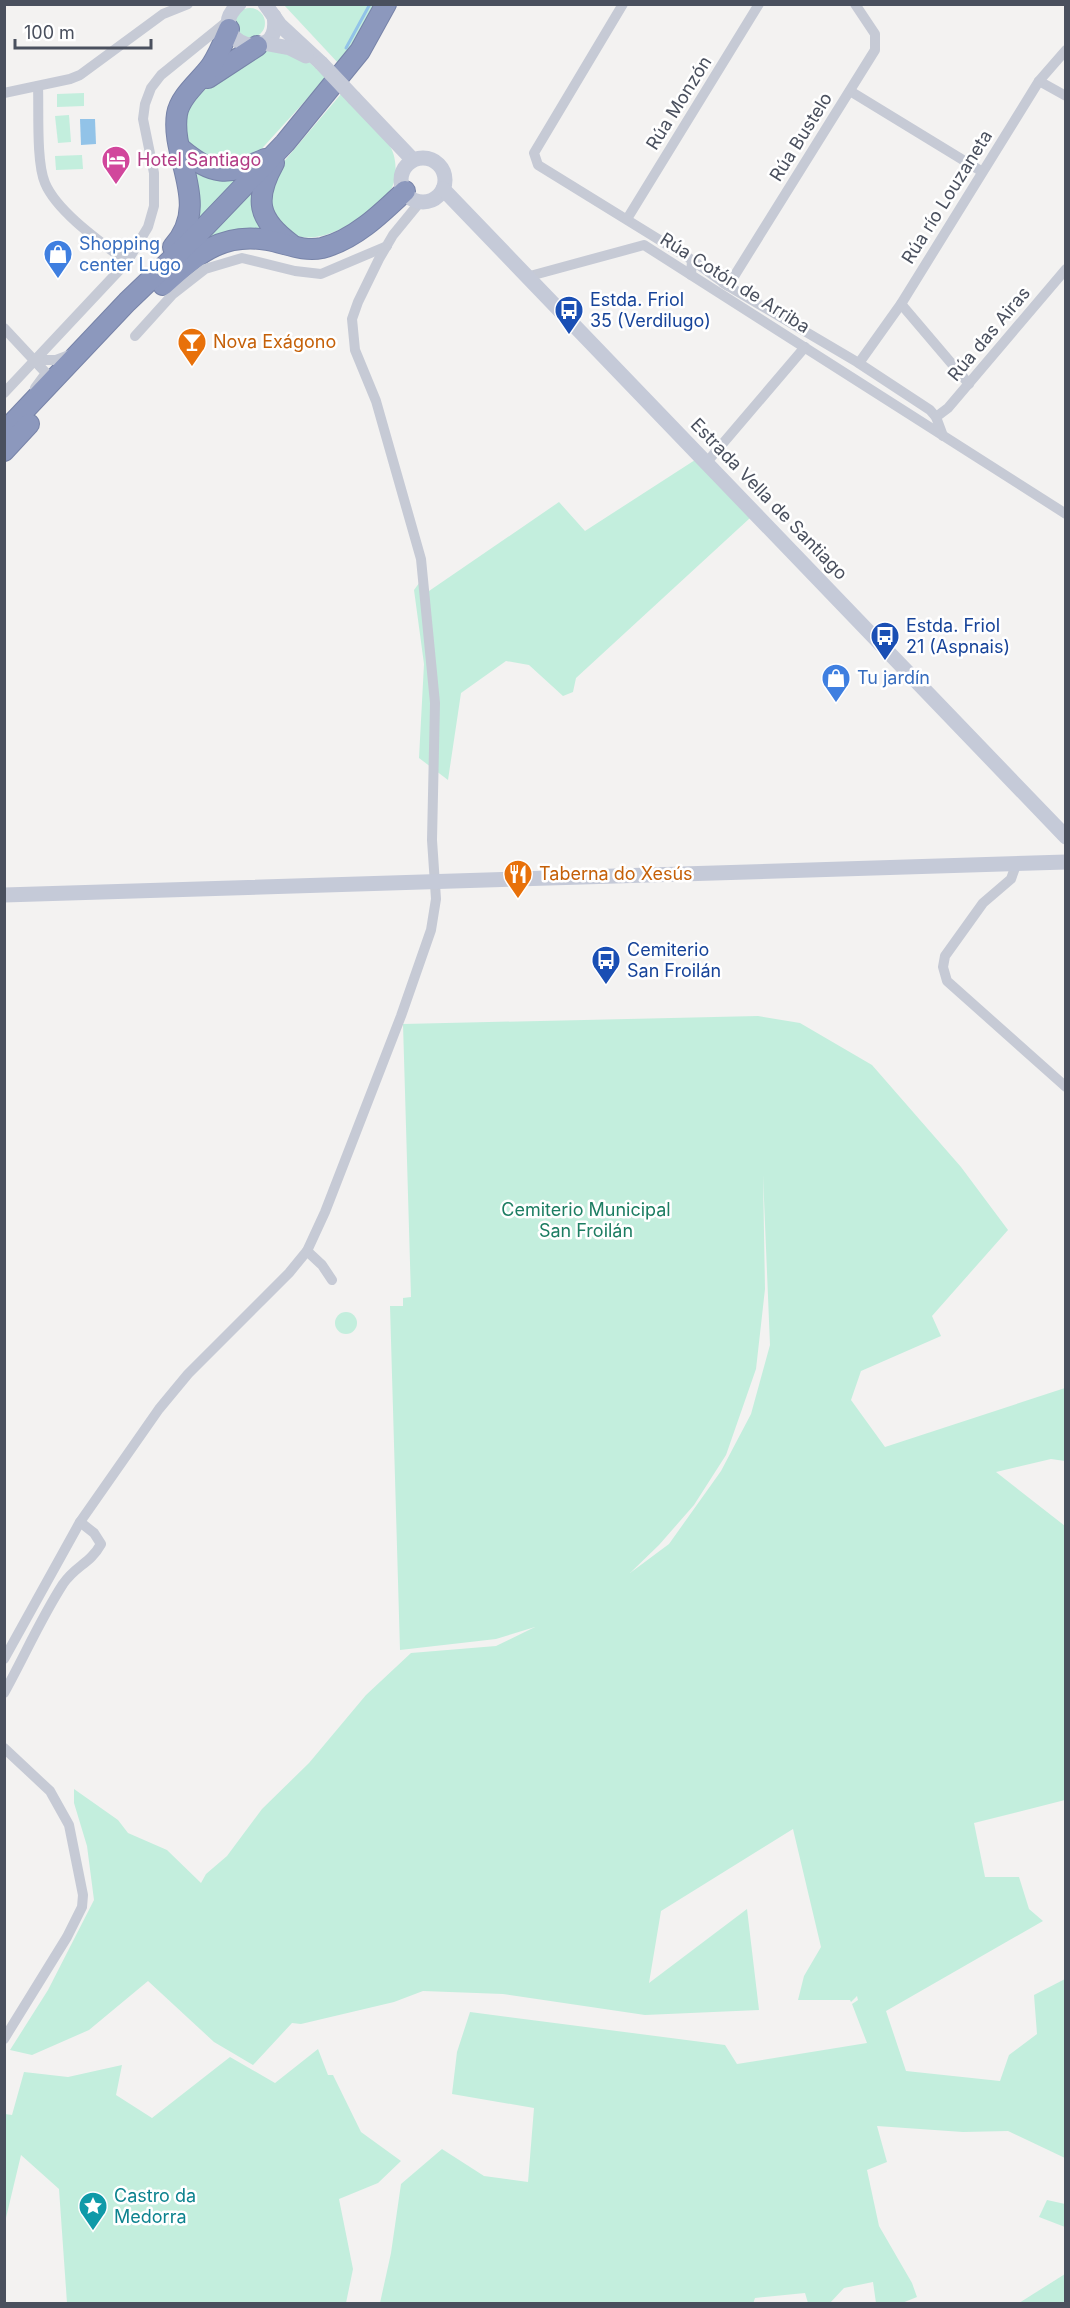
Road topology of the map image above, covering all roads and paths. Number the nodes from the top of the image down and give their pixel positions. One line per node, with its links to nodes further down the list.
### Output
1 (188, 4): 12 (street)
2 (386, 4): 18 (highway)
3 (623, 4): 23 (street)
4 (759, 4): 23 (street, Rúa Monzón)
5 (855, 4): 14 (street, Rúa Bustelo)
6 (269, 10): 7 (main road); 10 (main road)
7 (237, 28): 8 (street); 8 (street); 10 (main road); 13 (highway); 13 (highway)
8 (194, 50): 27 (street)
9 (1065, 50): 11 (street, Rúa río Louzaneta)
10 (321, 63): 19 (main road, bridge)
11 (1039, 81): 16 (street); 20 (street, Rúa río Louzaneta)
12 (38, 86): 15 (street); 27 (street)
13 (194, 88): 17 (highway)
14 (850, 91): 20 (street); 31 (street, Rúa Bustelo)
15 (4, 93)
16 (1065, 96)
17 (181, 149): 18 (highway); 33 (highway)
18 (279, 149): 25 (highway); 33 (highway)
19 (413, 160): 21 (main road); 22 (main road)
20 (981, 171): 32 (street, Rúa río Louzaneta)
21 (443, 189): 22 (main road); 30 (main road, Estrada Vella de Santiago)
22 (412, 196): 24 (street); 25 (highway)
23 (627, 219): 26 (street)
24 (387, 246): 35 (street); 54 (street)
25 (296, 248): 33 (highway)
26 (692, 260): 29 (street); 31 (street)
27 (127, 262): 38 (street)
28 (1065, 270): 41 (street, Rúa das Airas)
29 (691, 275): 30 (street, Rúa Cotón de Arriba); 31 (street); 36 (street, Rúa Cotón de Arriba)
30 (530, 276): 49 (main road, Estrada Vella de Santiago)
31 (728, 286): 39 (street)
32 (901, 304): 39 (street, Rúa río Louzaneta); 41 (street)
33 (131, 306): 37 (highway); 48 (highway)
34 (4, 328): 38 (street)
35 (135, 336)
36 (804, 347): 40 (street, Rúa Cotón de Arriba); 49 (street)
37 (82, 348): 38 (street); 44 (highway)
38 (35, 360): 42 (street); 44 (street)
39 (858, 364): 40 (street, Rúa río Louzaneta); 43 (street)
40 (849, 377): 45 (street, Rúa Cotón de Arriba)
41 (969, 384): 43 (street, Rúa das Airas)
42 (4, 393)
43 (934, 416): 45 (street); 47 (street)
44 (19, 417): 46 (highway)
45 (922, 423): 47 (street, Rúa Cotón de Arriba)
46 (4, 432)
47 (943, 436): 50 (street, Rúa Cotón de Arriba)
48 (4, 451)
49 (707, 462): 51 (main road, Estrada Vella de Santiago)
50 (1065, 514)
51 (1065, 837)
52 (1065, 862): 53 (main road)
53 (1016, 865): 54 (main road); 56 (street)
54 (435, 883): 55 (main road); 57 (street)
55 (4, 895)
56 (1065, 1087)
57 (307, 1251): 58 (street); 59 (street)
58 (332, 1280)
59 (80, 1522): 60 (street); 61 (street)
60 (4, 1659)
61 (4, 1693)
62 (4, 1748): 63 (street)
63 (4, 2039)

